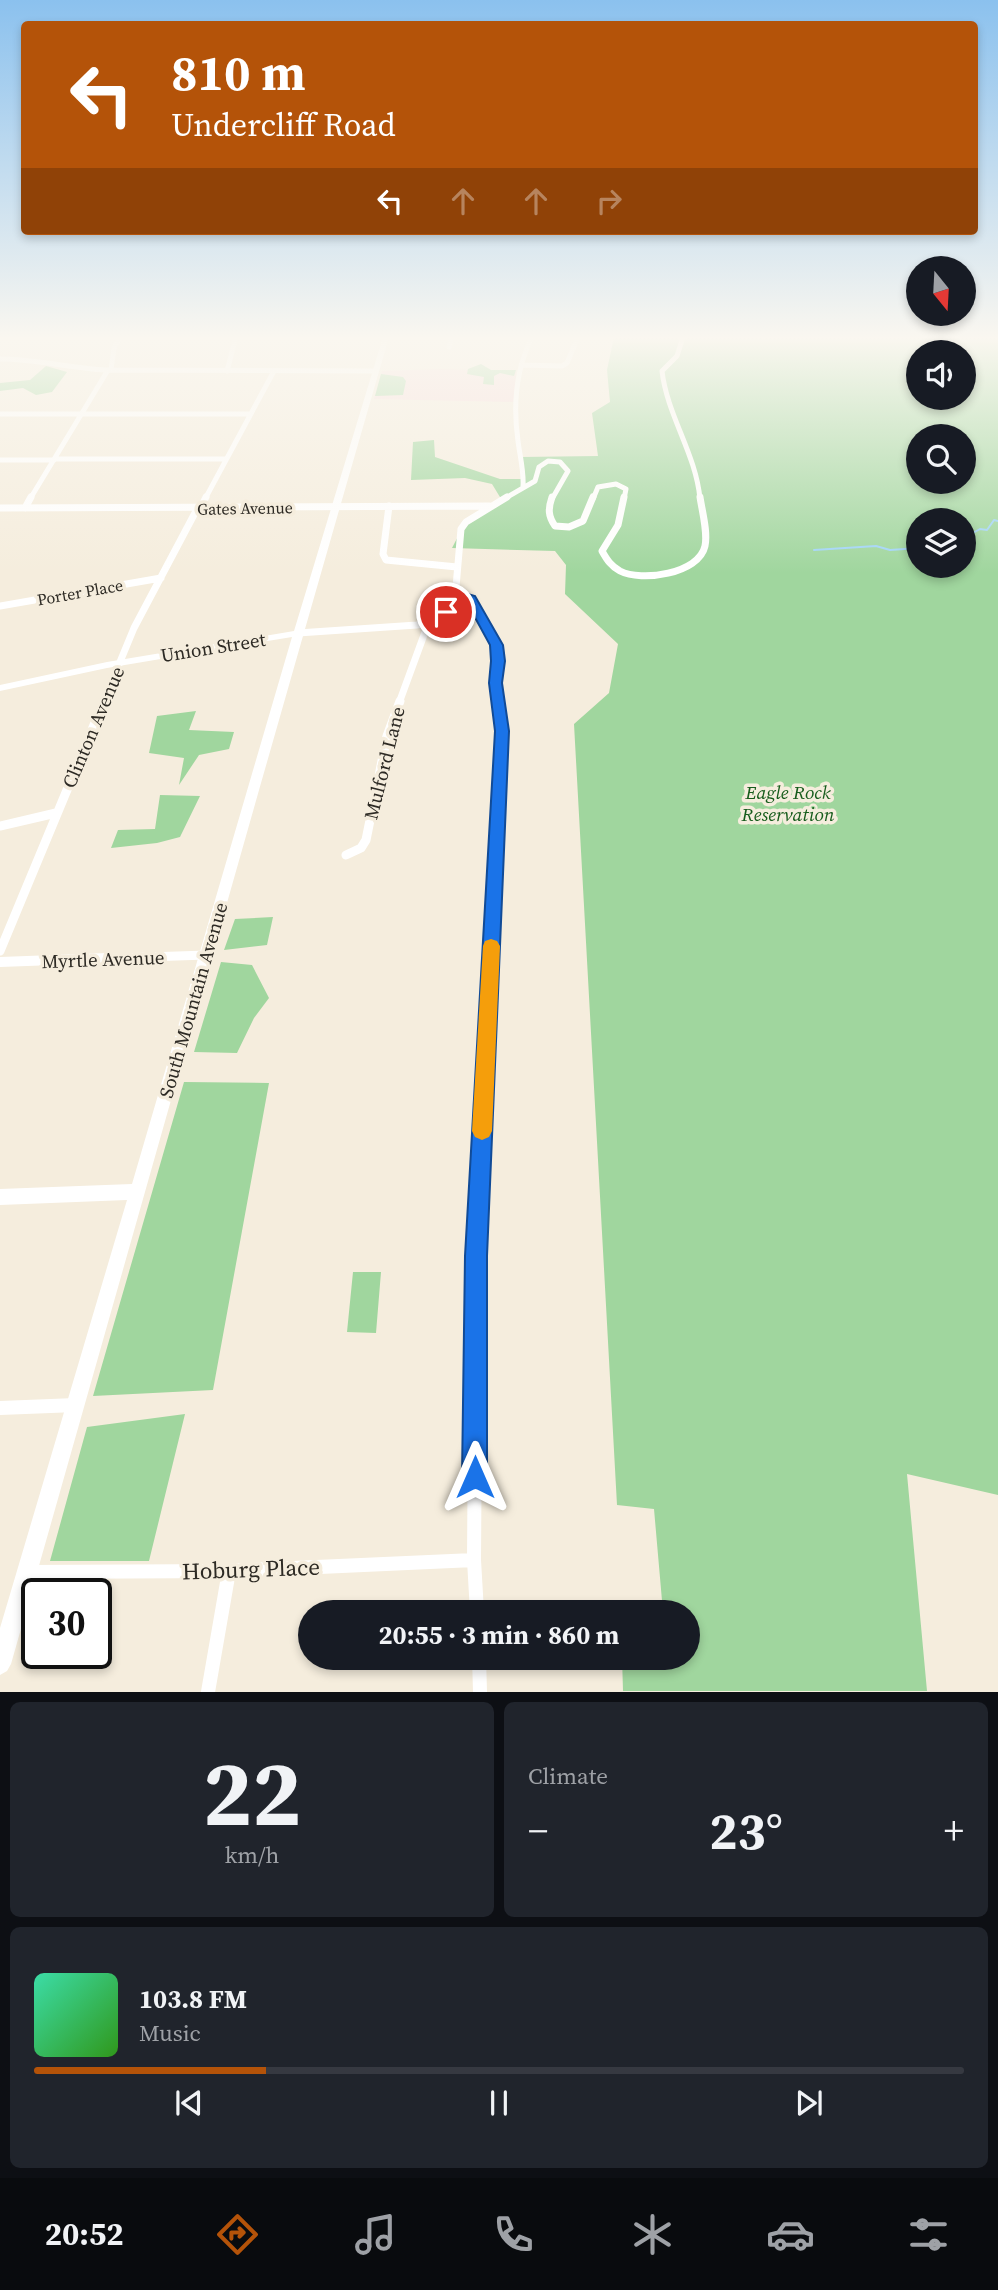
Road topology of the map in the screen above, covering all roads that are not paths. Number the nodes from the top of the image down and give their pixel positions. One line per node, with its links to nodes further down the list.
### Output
1 (81, 416): 7 (street)
2 (249, 416): 6 (street, Clinton Avenue)
3 (363, 416): 10 (street, South Mountain Avenue)
4 (518, 416): 9 (street)
5 (675, 416): 9 (street)
6 (226, 458): 7 (street); 15 (street, Clinton Avenue)
7 (55, 459): 8 (street); 14 (street)
8 (0, 460)
9 (523, 486): 12 (street)
10 (336, 506): 11 (street, Gates Avenue); 15 (street, Gates Avenue); 21 (street, South Mountain Avenue)
11 (389, 506): 12 (street, Gates Avenue); 16 (street)
12 (491, 506): 16 (street)
13 (0, 508): 14 (street, Gates Avenue)
14 (25, 508): 15 (street, Gates Avenue)
15 (199, 509): 17 (street, Clinton Avenue)
16 (457, 567): 18 (street)
17 (161, 578): 19 (street, Porter Place); 22 (street, Clinton Avenue)
18 (454, 594): 20 (street); 34 (street)
19 (0, 607)
20 (428, 624): 21 (street, Union Street); 26 (street, Mulford Lane)
21 (299, 633): 22 (street, Union Street); 28 (street, South Mountain Avenue)
22 (120, 662): 23 (street, Union Street); 24 (street, Clinton Avenue)
23 (0, 688)
24 (56, 813): 25 (street); 27 (street, Clinton Avenue)
25 (0, 825)
26 (346, 855)
27 (0, 951)
28 (207, 955): 29 (street, Myrtle Avenue); 30 (street, South Mountain Avenue)
29 (0, 962)
30 (137, 1192): 31 (street); 32 (street, South Mountain Avenue)
31 (0, 1197)
32 (76, 1405): 33 (street); 36 (street, South Mountain Avenue)
33 (0, 1408)
34 (474, 1560): 35 (street, Hoburg Place); 37 (street)
35 (229, 1571): 36 (street, Hoburg Place); 40 (street)
36 (28, 1572): 38 (street, South Mountain Avenue)
37 (476, 1600)
38 (0, 1664)
39 (479, 1670): 41 (street)
40 (208, 1692)
41 (480, 1692)

